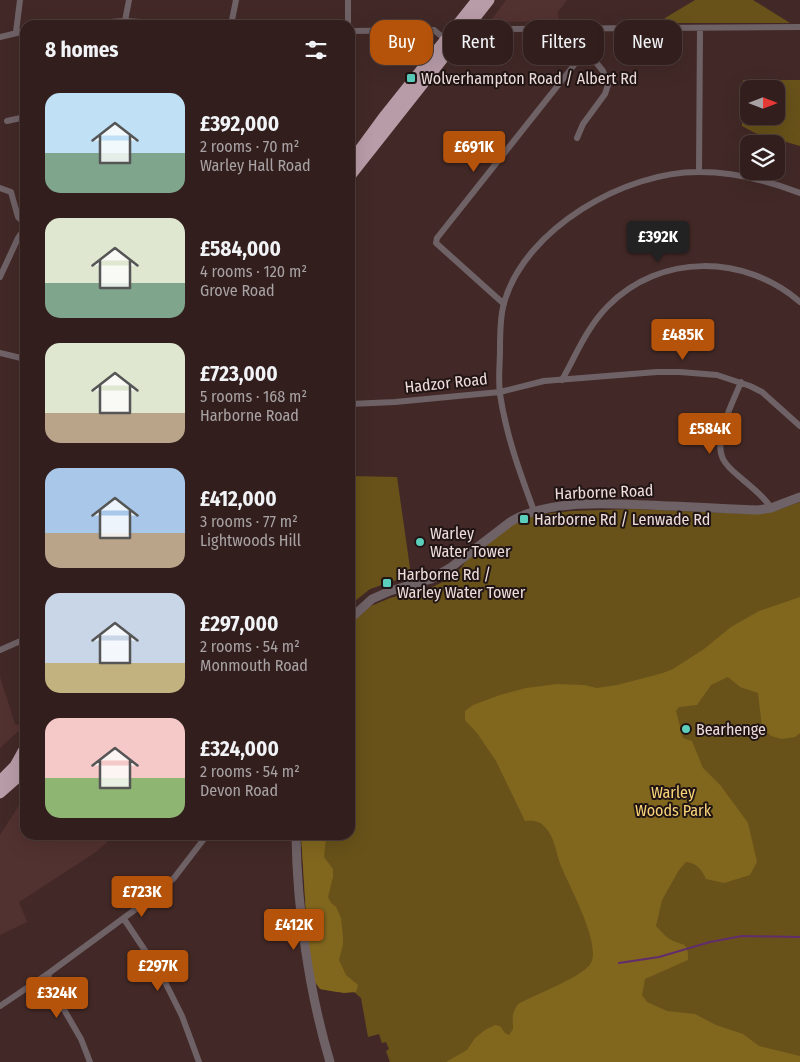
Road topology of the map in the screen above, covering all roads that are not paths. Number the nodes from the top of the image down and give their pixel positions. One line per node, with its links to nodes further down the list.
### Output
1 (20, 0): 16 (street)
2 (129, 0): 7 (street)
3 (236, 0): 8 (street)
4 (348, 0): 9 (street)
5 (477, 0): 10 (highway)
6 (489, 0): 11 (highway)
7 (125, 20)
8 (232, 20)
9 (348, 20)
10 (462, 20)
11 (474, 20)
12 (800, 27): 13 (street)
13 (700, 28): 14 (street); 29 (street)
14 (604, 29)
15 (355, 31): 19 (street)
16 (16, 32): 17 (street); 18 (street)
17 (20, 32)
18 (0, 37)
19 (443, 38)
20 (443, 44): 27 (highway)
21 (443, 59): 28 (highway)
22 (574, 65): 36 (street)
23 (598, 65): 26 (street)
24 (20, 118): 25 (street)
25 (7, 121)
26 (577, 138)
27 (355, 156)
28 (355, 170)
29 (699, 172): 31 (street); 36 (street)
30 (0, 188): 32 (street)
31 (800, 193)
32 (20, 220)
33 (20, 235): 34 (street)
34 (0, 277)
35 (800, 302): 39 (street)
36 (504, 304): 41 (street)
37 (0, 353): 38 (street)
38 (20, 358)
39 (562, 380): 40 (street, Hadzor Road); 41 (street, Hadzor Road)
40 (741, 382): 43 (street, Hadzor Road); 45 (street)
41 (500, 392): 42 (street, Hadzor Road); 46 (street)
42 (355, 404)
43 (800, 426)
44 (800, 498): 45 (street, Harborne Road)
45 (771, 508): 46 (street, Harborne Road)
46 (534, 511): 47 (street, Harborne Road)
47 (355, 614)
48 (20, 641): 49 (street)
49 (0, 649)
50 (20, 757): 52 (highway)
51 (20, 773): 53 (highway)
52 (0, 781)
53 (0, 794)
54 (203, 840): 56 (street)
55 (296, 840): 61 (street)
56 (124, 919): 57 (street); 60 (street)
57 (49, 973): 58 (street); 59 (street)
58 (0, 1006)
59 (90, 1062)
60 (199, 1062)
61 (330, 1062)

